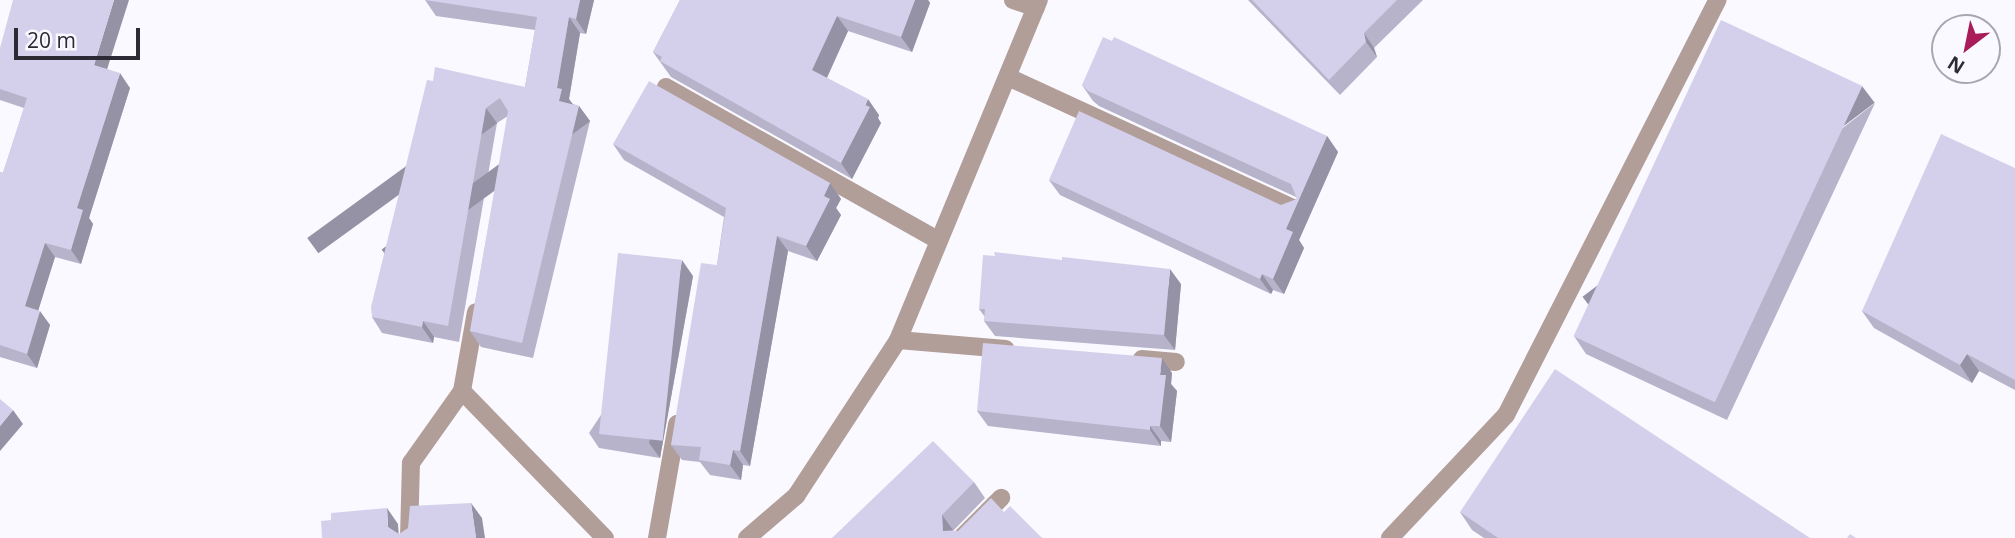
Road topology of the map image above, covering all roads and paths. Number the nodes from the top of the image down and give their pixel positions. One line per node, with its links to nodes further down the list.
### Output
1 (1013, 0): 3 (street)
2 (1717, 0): 21 (street)
3 (1038, 4): 4 (street)
4 (1008, 77): 6 (street); 7 (street)
5 (666, 87): 7 (street)
6 (1297, 210)
7 (939, 241): 9 (street)
8 (478, 298): 13 (street)
9 (898, 340): 10 (street); 19 (street)
10 (1023, 350)
11 (1120, 358): 12 (street)
12 (1176, 362)
13 (462, 391): 16 (street); 17 (street)
14 (681, 404): 18 (street)
15 (1001, 498): 20 (street)
16 (409, 538)
17 (604, 538)
18 (657, 538)
19 (747, 538)
20 (961, 538)
21 (1390, 538)

